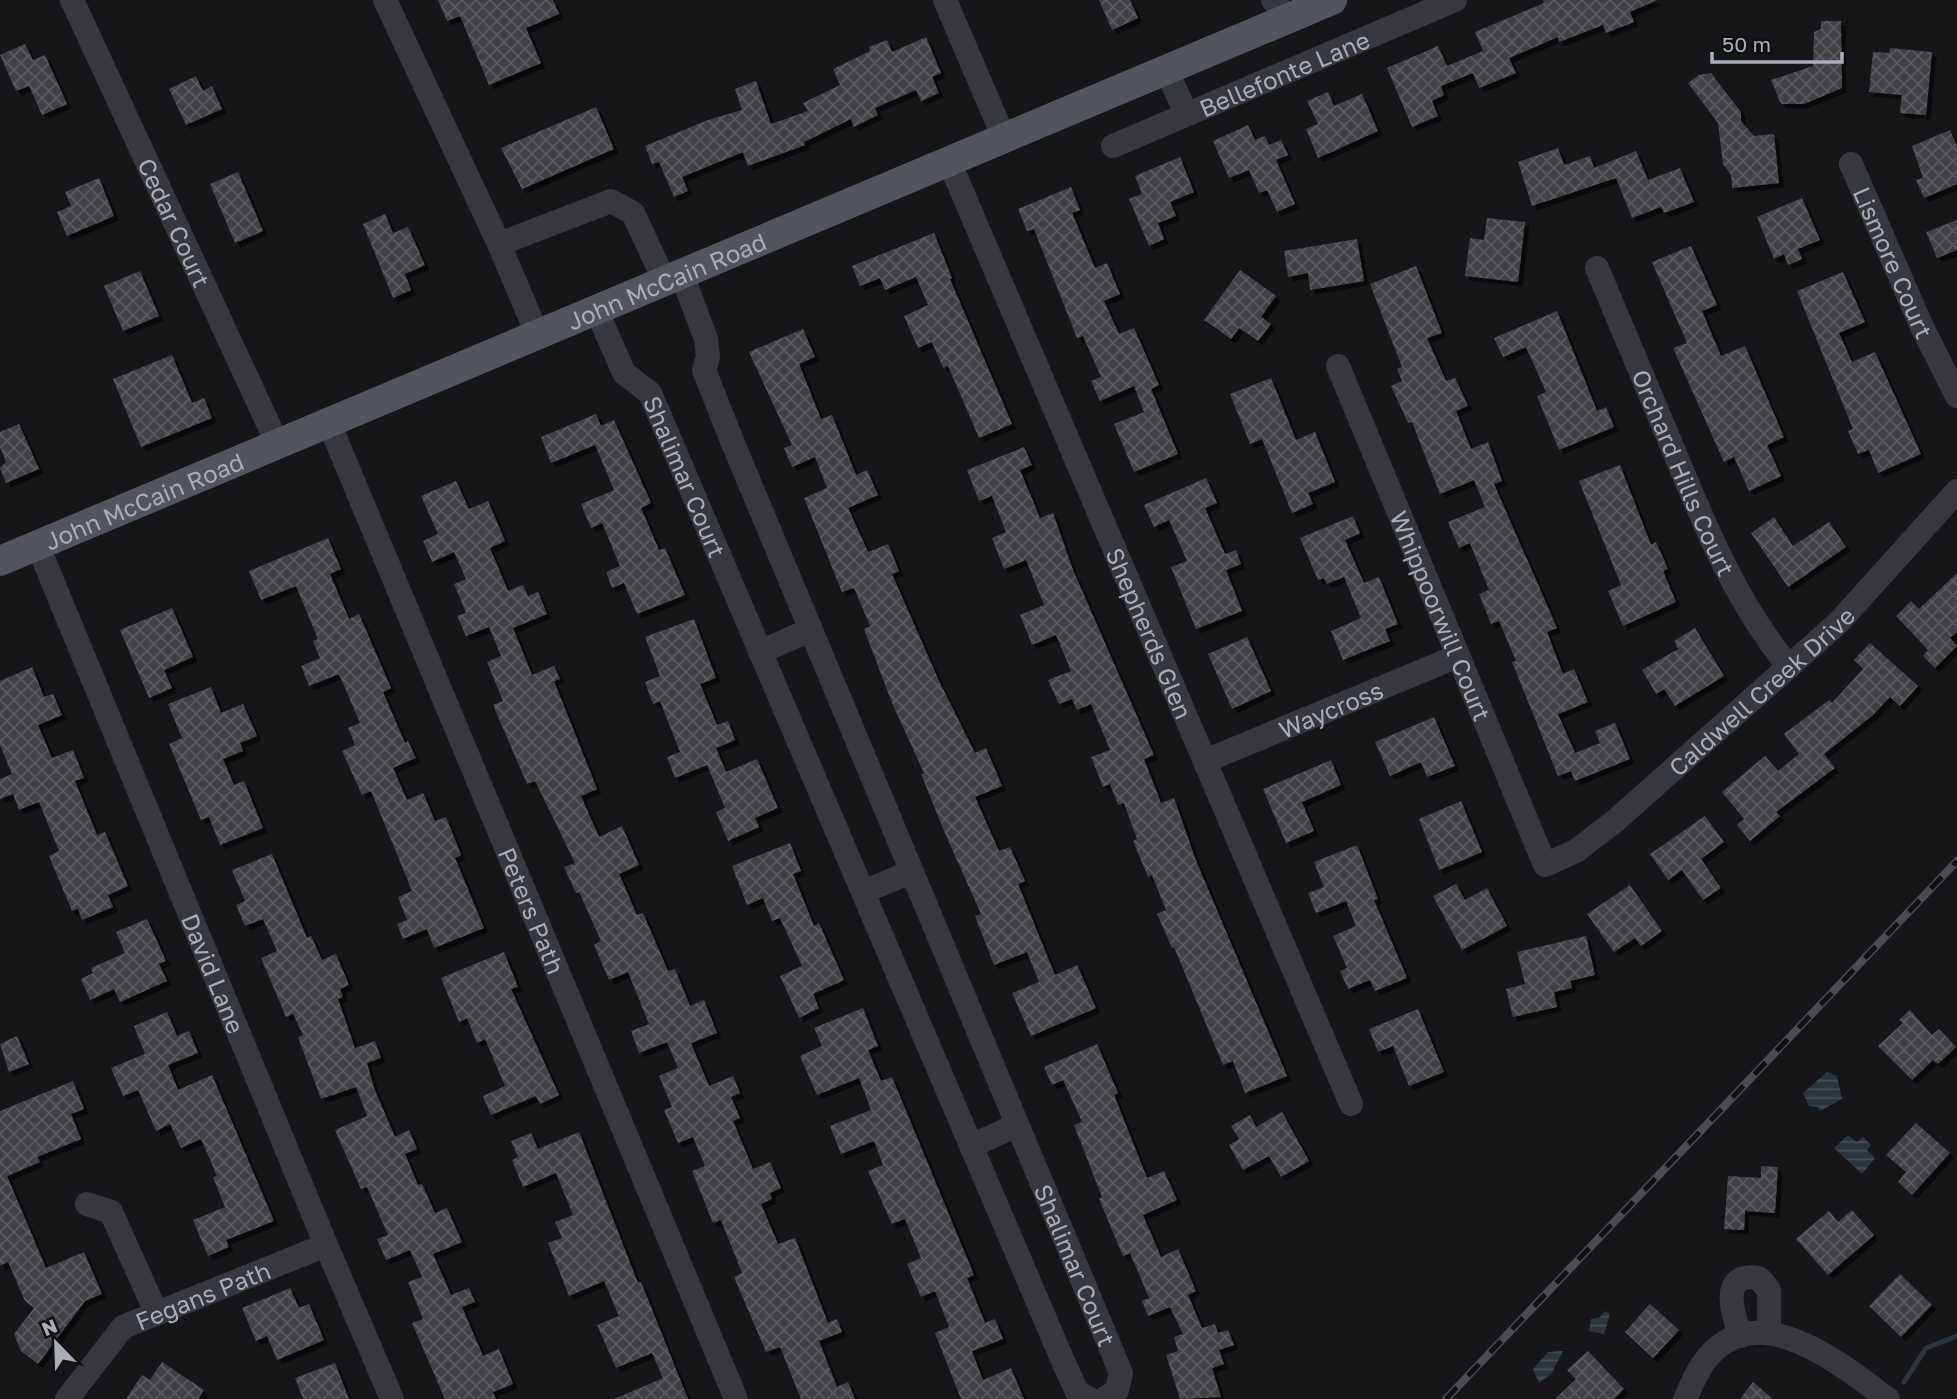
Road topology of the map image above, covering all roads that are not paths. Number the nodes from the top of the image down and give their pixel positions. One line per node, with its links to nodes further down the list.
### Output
1 (72, 0): 21 (street, Cedar Court)
2 (385, 0): 13 (street)
3 (945, 0): 9 (street)
4 (1332, 0): 6 (main road, John McCain Road)
5 (1455, 0): 8 (street, Bellefonte Lane)
6 (1280, 9): 7 (main road, John McCain Road)
7 (1166, 69): 8 (street); 9 (main road, John McCain Road)
8 (1186, 113): 10 (street, Bellefonte Lane)
9 (1004, 138): 11 (main road, John McCain Road)
10 (1113, 146)
11 (949, 161): 15 (main road, John McCain Road); 29 (street, Shepherds Glen)
12 (1851, 164): 19 (street, Lismore Court)
13 (499, 244): 15 (street, Shalimar Court); 17 (street)
14 (1597, 268): 28 (street, Orchard Hills Court)
15 (673, 279): 16 (main road, John McCain Road); 25 (street, Shalimar Court)
16 (597, 311): 17 (main road, John McCain Road); 26 (street, Shalimar Court)
17 (538, 336): 20 (main road, John McCain Road)
18 (1338, 366): 27 (street, Whippoorwill Court)
19 (1957, 396)
20 (328, 423): 21 (main road, John McCain Road); 43 (street, Peters Path)
21 (278, 445): 23 (main road, John McCain Road)
22 (1957, 491): 28 (street, Caldwell Creek Drive)
23 (38, 547): 24 (main road, John McCain Road); 37 (street, David Lane)
24 (0, 561)
25 (810, 630): 26 (street); 31 (street, Shalimar Court)
26 (760, 652): 32 (street, Shalimar Court)
27 (1458, 656): 29 (street, Waycross); 30 (street, Whippoorwill Court)
28 (1788, 667): 30 (street, Caldwell Creek Drive)
29 (1205, 761): 33 (street, Shepherds Glen)
30 (1545, 865)
31 (911, 872): 32 (street); 34 (street, Shalimar Court)
32 (863, 892): 35 (street, Shalimar Court)
33 (1351, 1104)
34 (1017, 1125): 35 (street); 45 (street, Shalimar Court)
35 (971, 1146): 44 (street, Shalimar Court)
36 (87, 1203): 38 (street)
37 (326, 1245): 38 (street, Fegans Path); 42 (street, David Lane)
38 (156, 1312): 41 (street, Fegans Path)
39 (1769, 1332): 40 (street); 40 (street); 47 (street)
40 (1741, 1336): 46 (street)
41 (67, 1399)
42 (392, 1399)
43 (736, 1399)
44 (1090, 1399)
45 (1104, 1399)
46 (1685, 1399)
47 (1888, 1399)

